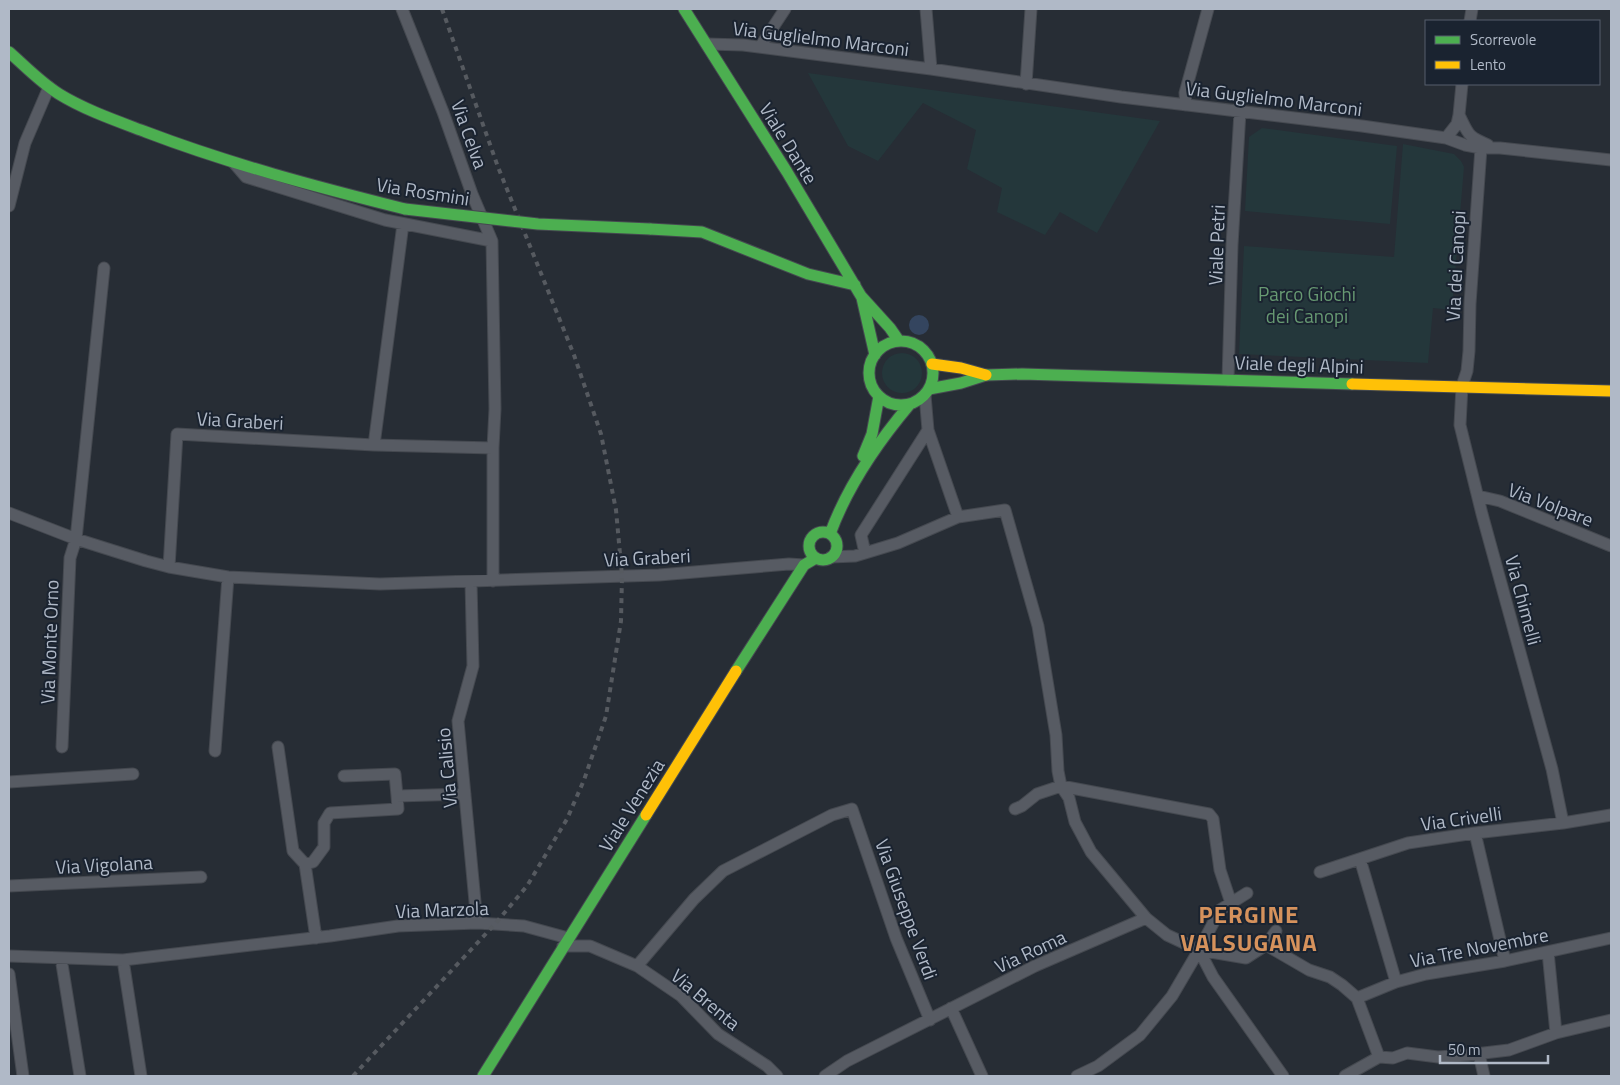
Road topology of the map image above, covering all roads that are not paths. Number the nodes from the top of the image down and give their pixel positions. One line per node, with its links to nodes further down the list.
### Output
1 (402, 9): 23 (street, Via Celva)
2 (684, 9): 7 (main road, Viale Dante)
3 (785, 9): 8 (street)
4 (926, 9): 10 (street, Via Guglielmo Marconi)
5 (1031, 9): 11 (street)
6 (1208, 9): 14 (street)
7 (707, 44): 8 (street, Via Guglielmo Marconi); 25 (main road, Viale Dante)
8 (760, 47): 10 (street, Via Guglielmo Marconi)
9 (9, 52): 13 (main road, Via Rosmini)
10 (931, 69): 11 (street, Via Guglielmo Marconi)
11 (1026, 84): 14 (street, Via Guglielmo Marconi)
12 (1462, 85): 16 (street)
13 (49, 87): 20 (main road, Via Rosmini); 21 (street)
14 (1186, 105): 15 (street, Via Guglielmo Marconi)
15 (1240, 112): 17 (street, Via Guglielmo Marconi); 31 (street, Viale Petri)
16 (1459, 115): 17 (street); 18 (street)
17 (1446, 138): 18 (street, Via Guglielmo Marconi)
18 (1486, 147): 19 (street, Via Guglielmo Marconi); 32 (street, Via dei Canopi)
19 (1611, 160)
20 (234, 163): 22 (street); 25 (main road, Via Rosmini, bridge)
21 (9, 206)
22 (404, 224): 23 (street); 38 (street)
23 (492, 241): 39 (street)
24 (104, 268): 45 (street, Via Monte Orno)
25 (854, 285): 26 (main road, Viale Dante)
26 (861, 296): 27 (main road, Viale Dante); 28 (main road, Viale Dante)
27 (899, 341): 28 (main road); 29 (main road)
28 (875, 355): 35 (main road)
29 (932, 364): 30 (main road); 34 (main road)
30 (986, 375): 31 (main road, Viale degli Alpini); 34 (main road)
31 (1228, 380): 32 (main road, Viale degli Alpini)
32 (1462, 386): 33 (main road, Viale degli Alpini); 41 (street, Via Chimelli)
33 (1611, 390)
34 (927, 392): 36 (main road); 37 (street)
35 (879, 396): 36 (main road); 40 (main road)
36 (910, 404): 40 (main road)
37 (928, 430): 43 (street); 47 (street)
38 (374, 445): 39 (street, Via Graberi); 51 (street, Via Graberi)
39 (493, 448): 53 (street)
40 (849, 493): 44 (main road)
41 (1478, 496): 46 (street, Via Volpare); 66 (street, Via Chimelli)
42 (9, 513): 45 (street, Via Graberi)
43 (958, 518): 47 (street); 61 (street)
44 (830, 534): 48 (main road); 49 (main road)
45 (76, 538): 51 (street, Via Graberi); 55 (street, Via Monte Orno)
46 (1611, 546)
47 (865, 553): 48 (street)
48 (831, 557): 49 (main road, Viale Venezia)
49 (816, 558): 50 (main road, Viale Venezia)
50 (804, 565): 53 (street, Via Graberi); 78 (main road, Viale Venezia)
51 (169, 567): 52 (street, Via Graberi)
52 (228, 577): 54 (street, Via Graberi); 57 (street)
53 (492, 581): 54 (street, Via Graberi)
54 (471, 582): 62 (street, Via Calisio)
55 (62, 747)
56 (278, 747): 69 (street)
57 (215, 751)
58 (133, 774): 60 (street)
59 (344, 776): 63 (street)
60 (9, 782)
61 (1061, 786): 64 (street); 74 (street); 75 (street)
62 (465, 794): 63 (street); 76 (street, Via Calisio)
63 (397, 796): 69 (street)
64 (1016, 808)
65 (1611, 815): 66 (street, Via Crivelli)
66 (1564, 823): 67 (street, Via Crivelli)
67 (1475, 832): 68 (street, Via Crivelli); 88 (street)
68 (1360, 859): 70 (street, Via Crivelli); 91 (street)
69 (305, 864): 79 (street)
70 (1320, 872)
71 (201, 877): 72 (street, Via Vigolana)
72 (9, 886)
73 (1248, 893): 74 (street)
74 (1231, 903): 83 (street)
75 (1146, 918): 83 (street); 93 (street, Via Roma)
76 (477, 923): 78 (street, Via Marzola); 79 (street, Via Marzola)
77 (1276, 931): 81 (street)
78 (569, 937): 82 (street, Via Brenta); 82 (street, Via Brenta); 102 (main road, Viale Venezia)
79 (316, 938): 87 (street, Via Marzola)
80 (1611, 938): 84 (street, Via Tre Novembre)
81 (1266, 944): 83 (street); 92 (street)
82 (590, 946): 89 (street, Via Brenta)
83 (1199, 950): 106 (street); 107 (street)
84 (1548, 952): 88 (street, Via Tre Novembre); 96 (street)
85 (9, 956): 86 (street, Via Marzola)
86 (61, 958): 87 (street, Via Marzola); 100 (street)
87 (123, 960): 101 (street)
88 (1505, 961): 91 (street, Via Tre Novembre)
89 (637, 966): 94 (street, Via Giuseppe Verdi); 103 (street, Via Brenta)
90 (9, 974): 99 (street)
91 (1396, 982): 92 (street, Via Tre Novembre)
92 (1357, 998): 98 (street)
93 (951, 1008): 94 (street, Via Roma); 105 (street)
94 (930, 1020): 104 (street, Via Roma)
95 (1611, 1020): 96 (street)
96 (1556, 1033): 97 (street)
97 (1479, 1054): 98 (street); 109 (street)
98 (1379, 1057): 108 (street)
99 (24, 1076)
100 (80, 1076)
101 (141, 1076)
102 (483, 1076)
103 (777, 1076)
104 (825, 1076)
105 (982, 1076)
106 (1077, 1076)
107 (1282, 1076)
108 (1345, 1076)
109 (1484, 1076)

